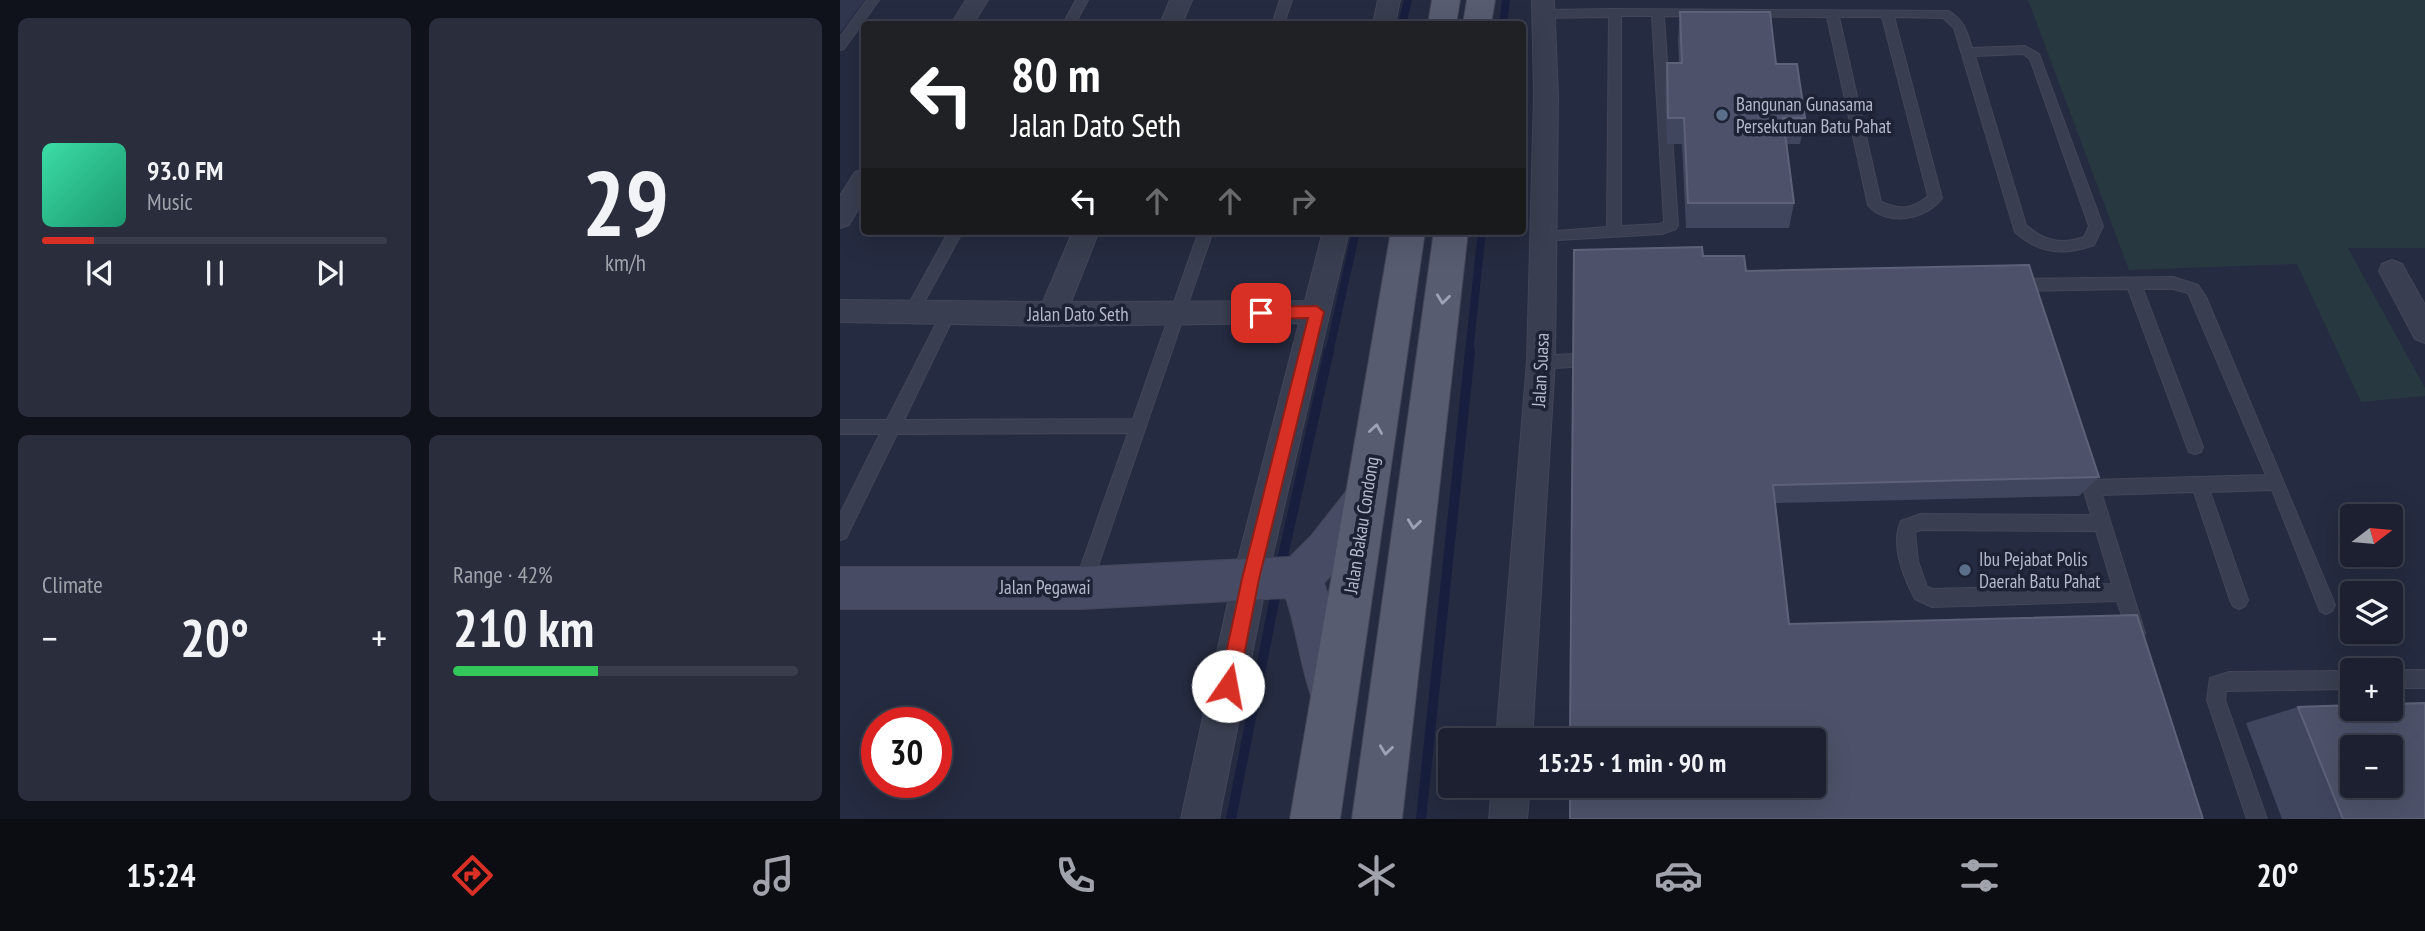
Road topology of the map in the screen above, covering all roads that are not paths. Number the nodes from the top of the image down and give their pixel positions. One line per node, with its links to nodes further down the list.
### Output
1 (873, 0): 21 (lane)
2 (977, 0): 14 (street)
3 (1082, 0): 15 (lane)
4 (1181, 0): 16 (street)
5 (1286, 0): 17 (lane)
6 (1390, 0): 18 (street)
7 (1446, 0): 19 (main road)
8 (1480, 0): 20 (main road)
9 (1543, 7): 10 (lane); 32 (street, Jalan Suasa)
10 (1615, 12): 11 (lane); 25 (lane)
11 (1658, 12): 12 (lane); 25 (lane)
12 (1832, 13): 13 (lane); 13 (lane)
13 (1887, 13): 22 (lane)
14 (964, 21)
15 (1071, 21)
16 (1172, 21)
17 (1279, 21)
18 (1385, 21)
19 (1442, 21)
20 (1477, 21)
21 (840, 46)
22 (1967, 52): 22 (lane)
23 (861, 185): 24 (street)
24 (840, 218)
25 (1614, 232): 32 (lane)
26 (954, 235): 38 (lane)
27 (1084, 235): 40 (street)
28 (1205, 235): 41 (lane)
29 (1335, 235): 37 (street)
30 (1407, 235): 51 (main road, Jalan Bakau Condong, one-way to 30)
31 (1450, 235): 69 (main road, one-way to 69)
32 (1545, 237): 44 (street, Jalan Suasa)
33 (2392, 271): 42 (street)
34 (2133, 283): 35 (lane); 48 (lane); 49 (lane)
35 (1991, 285)
36 (840, 311): 38 (street, Jalan Dato Seth)
37 (1317, 312): 41 (street, Jalan Dato Seth); 54 (street)
38 (911, 313): 39 (street, Jalan Dato Seth)
39 (948, 314): 40 (street, Jalan Dato Seth); 47 (lane)
40 (1052, 314): 41 (street, Jalan Dato Seth)
41 (1177, 314): 45 (lane)
42 (2425, 331)
43 (1575, 360): 44 (lane)
44 (1541, 361): 65 (street, Jalan Suasa)
45 (1139, 426): 47 (lane); 56 (lane)
46 (840, 427): 47 (lane)
47 (890, 429): 53 (lane)
48 (2195, 447)
49 (2277, 482): 50 (lane); 59 (lane)
50 (2200, 486): 52 (lane); 58 (lane)
51 (1366, 497): 54 (street); 64 (main road, Jalan Bakau Condong)
52 (2102, 523): 57 (lane); 57 (lane)
53 (840, 532)
54 (1275, 578): 56 (street, Jalan Pegawai); 64 (street); 67 (street)
55 (840, 587): 56 (street, Jalan Pegawai)
56 (1082, 588)
57 (2123, 592): 60 (lane)
58 (2239, 600)
59 (2326, 605)
60 (2139, 646)
61 (2403, 679): 62 (lane)
62 (2425, 679)
63 (2340, 680): 71 (lane)
64 (1333, 706): 68 (main road, Jalan Bakau Condong)
65 (1515, 728)
66 (1510, 798): 70 (street)
67 (1200, 819)
68 (1315, 819)
69 (1377, 819)
70 (1508, 819)
71 (2257, 819)

